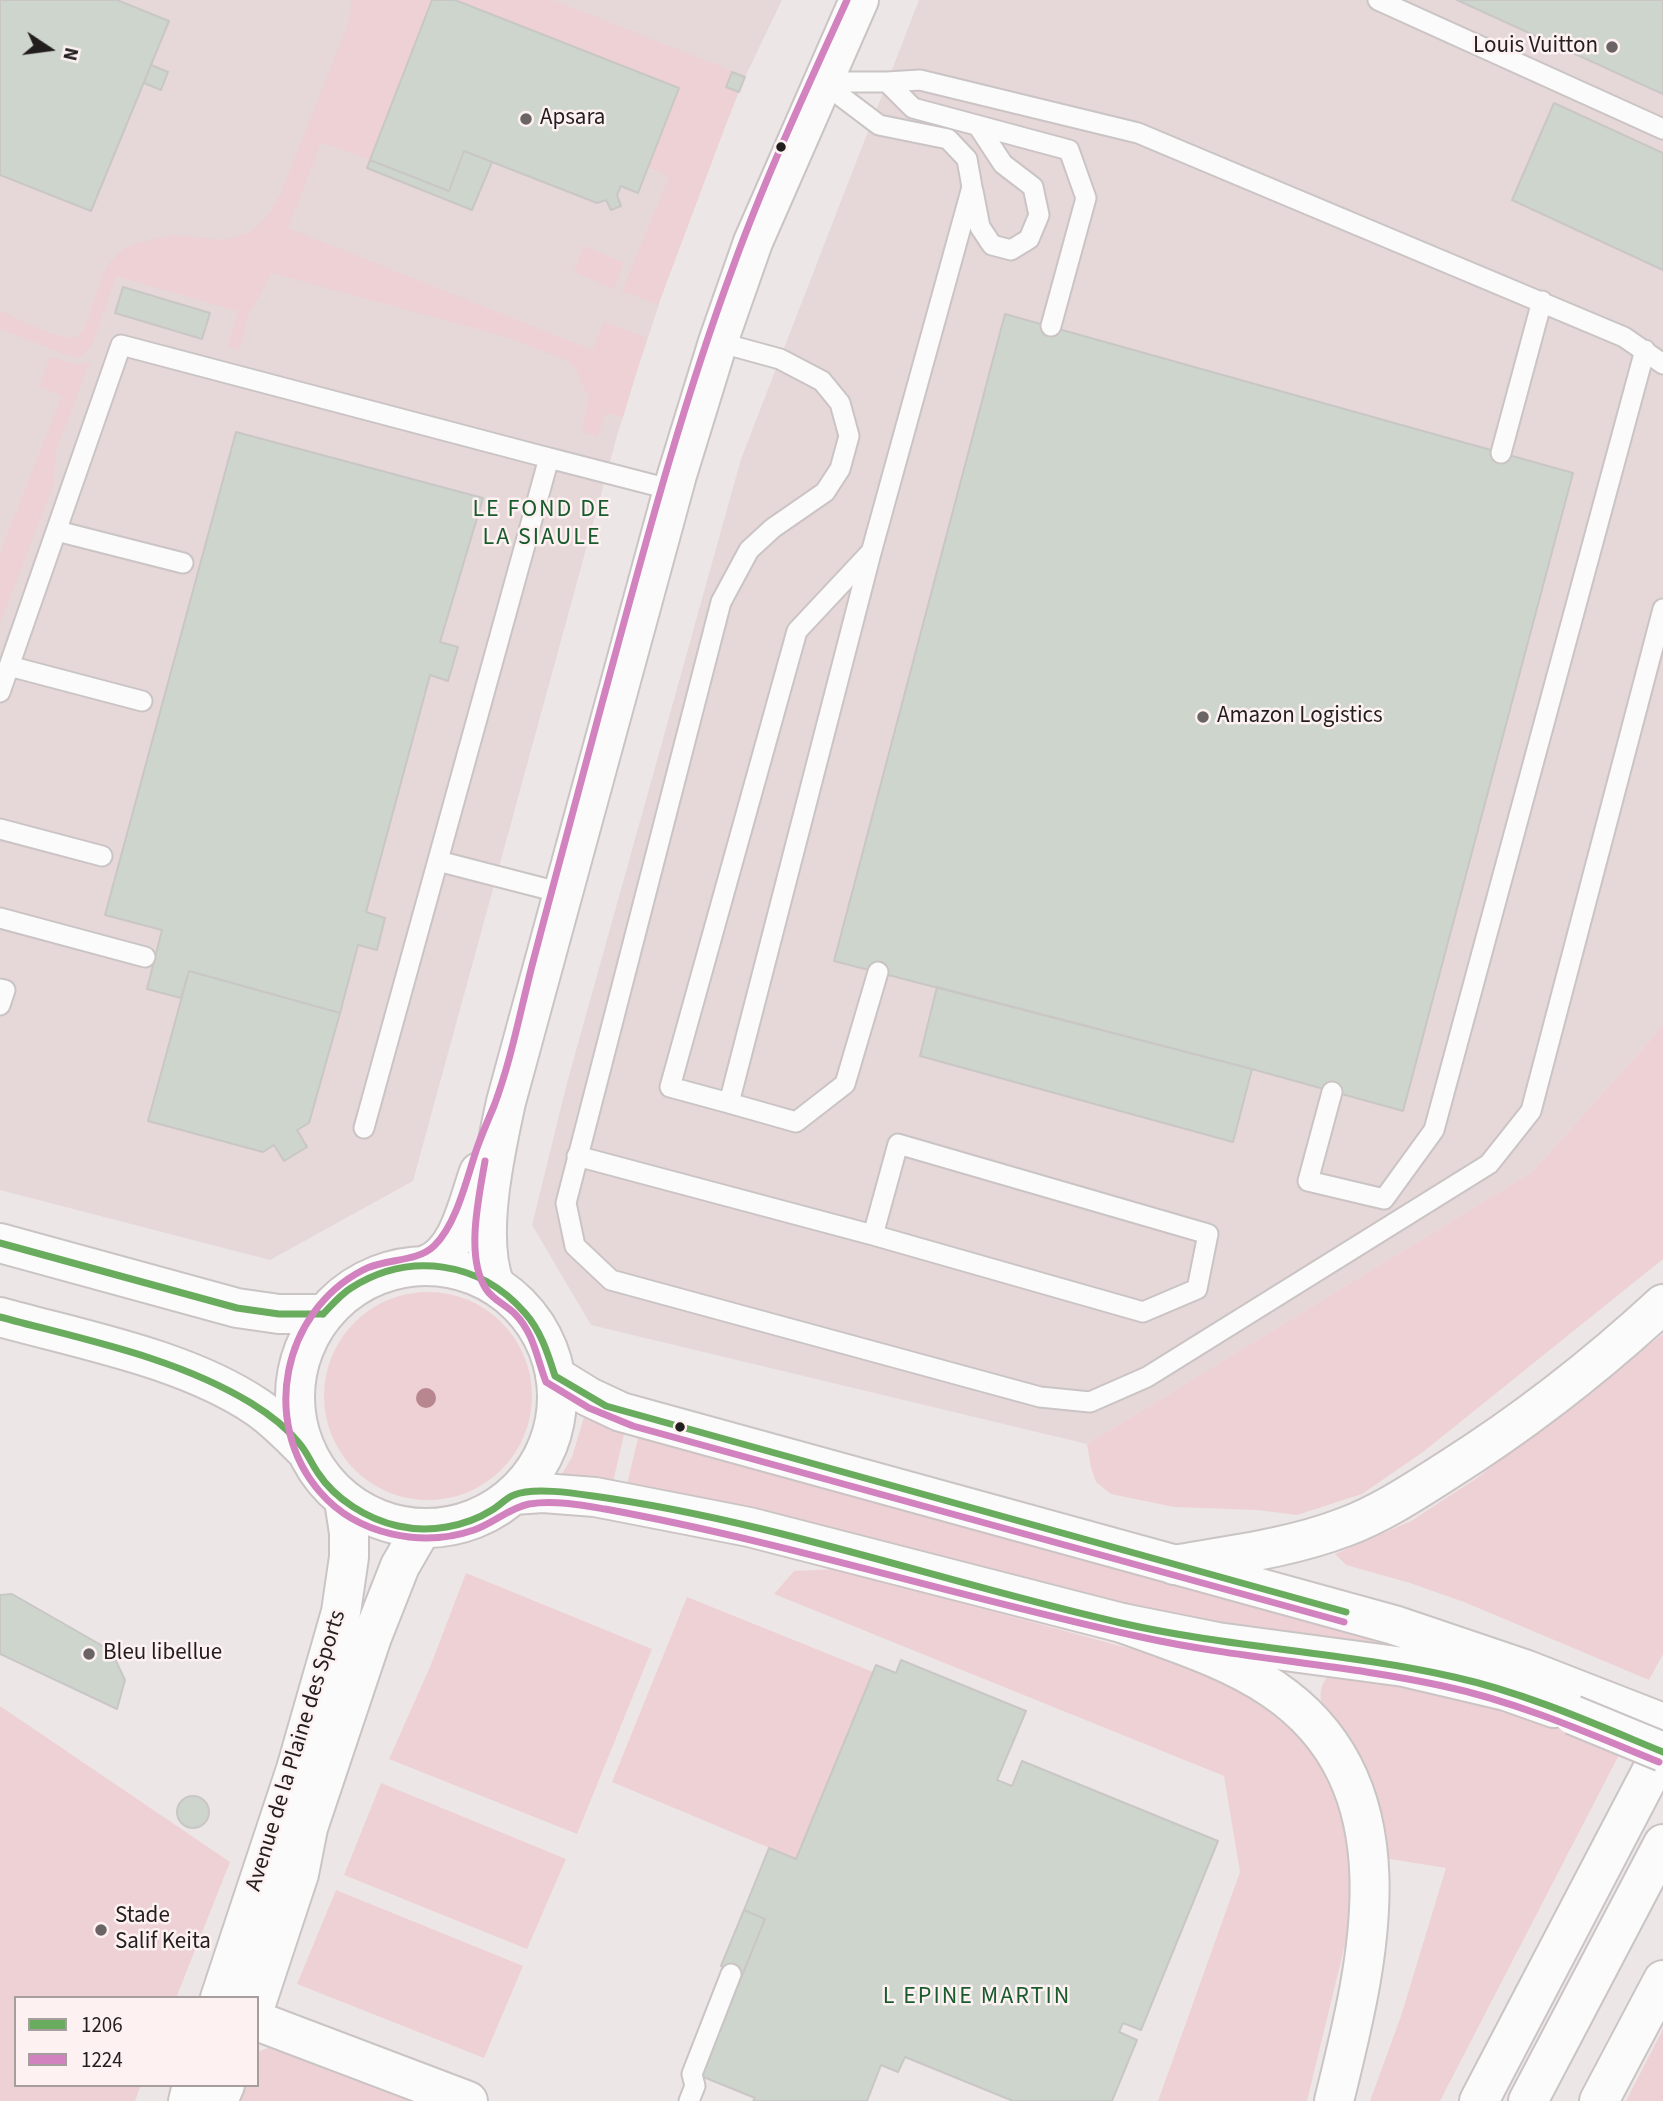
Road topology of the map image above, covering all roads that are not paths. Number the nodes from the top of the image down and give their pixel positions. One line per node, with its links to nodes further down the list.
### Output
1 (859, 0): 3 (main road)
2 (1378, 0): 6 (lane)
3 (822, 82): 4 (lane); 7 (lane); 10 (main road)
4 (887, 82): 5 (lane); 8 (lane)
5 (978, 126): 7 (lane); 9 (lane)
6 (1663, 129)
7 (972, 187): 17 (lane)
8 (1542, 301): 11 (lane); 13 (lane)
9 (1051, 326)
10 (718, 342): 15 (main road); 36 (lane)
11 (1645, 350): 12 (lane); 32 (lane)
12 (1663, 364)
13 (1501, 453)
14 (549, 458): 15 (lane); 16 (lane); 25 (lane)
15 (673, 490): 26 (main road)
16 (57, 531): 18 (lane); 20 (lane)
17 (870, 553): 34 (lane); 34 (lane)
18 (183, 563)
19 (1663, 609): 36 (lane)
20 (9, 666): 21 (lane); 22 (lane)
21 (0, 692)
22 (142, 701)
23 (0, 829): 24 (lane)
24 (102, 856)
25 (438, 861): 26 (lane); 35 (lane)
26 (562, 892): 33 (main road)
27 (0, 918): 28 (lane)
28 (145, 957)
29 (878, 972): 34 (lane)
30 (0, 989): 31 (lane)
31 (0, 1004)
32 (1332, 1092)
33 (506, 1102): 39 (main road); 40 (main road)
34 (729, 1104)
35 (365, 1128)
36 (577, 1156): 37 (lane)
37 (873, 1235): 37 (lane)
38 (3, 1242): 42 (main road)
39 (426, 1265): 40 (main road); 42 (main road)
40 (495, 1285): 44 (main road)
41 (1663, 1304): 49 (main road)
42 (323, 1314): 45 (main road)
43 (0, 1317): 45 (main road)
44 (555, 1376): 46 (main road); 49 (main road)
45 (305, 1450): 47 (main road)
46 (513, 1495): 48 (main road); 50 (main road)
47 (344, 1500): 48 (main road); 57 (main road, Avenue de la Plaine des Sports)
48 (422, 1528): 58 (main road, Avenue de la Plaine des Sports)
49 (1174, 1565): 51 (main road)
50 (1122, 1623): 51 (main road); 62 (main road)
51 (1576, 1702): 52 (main road); 53 (main road, bridge)
52 (1663, 1723)
53 (1663, 1750): 63 (main road)
54 (1663, 1843): 64 (main road)
55 (731, 1974): 61 (lane)
56 (1663, 1980): 65 (main road)
57 (221, 1996)
58 (259, 1996)
59 (259, 2022): 60 (main road)
60 (468, 2101)
61 (689, 2101)
62 (1334, 2101)
63 (1479, 2101)
64 (1528, 2101)
65 (1599, 2101)

